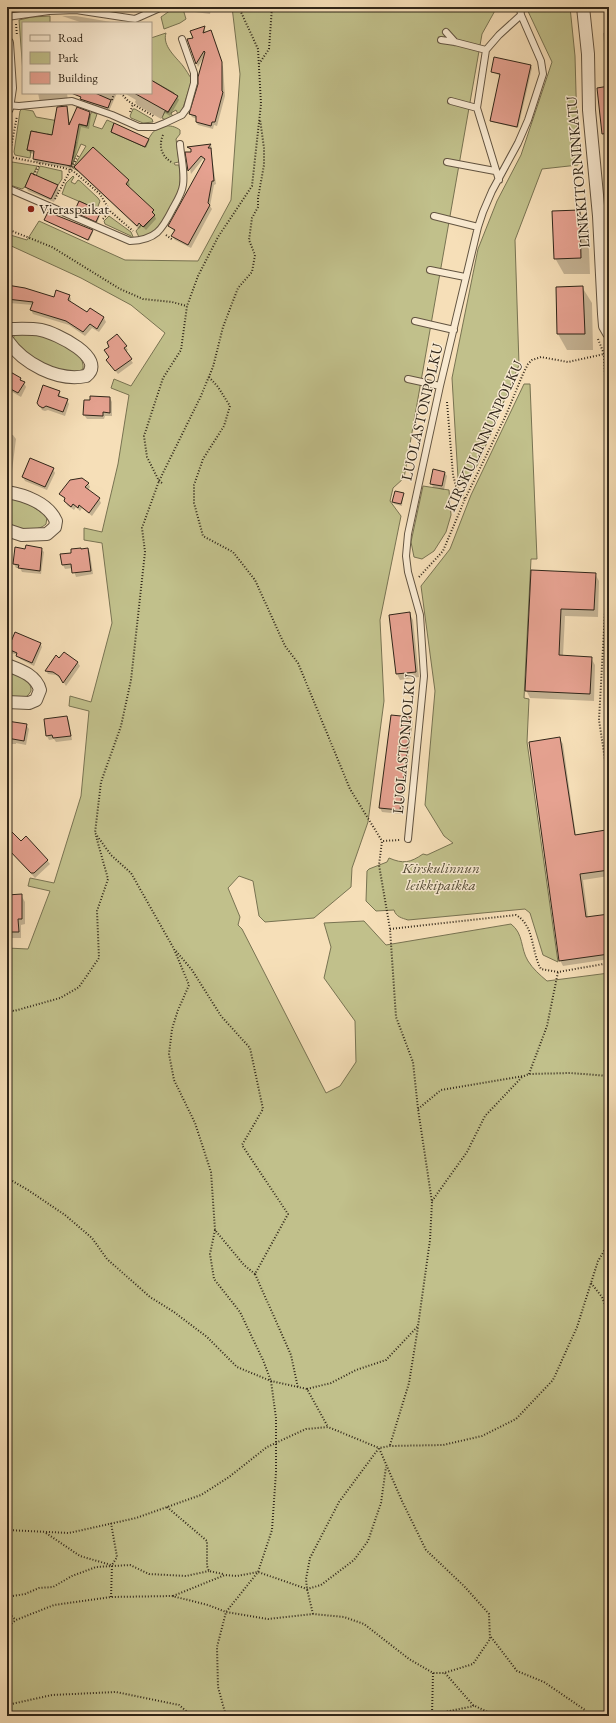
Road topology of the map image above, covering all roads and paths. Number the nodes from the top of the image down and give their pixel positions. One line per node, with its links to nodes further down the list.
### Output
1 (162, 7): 7 (lane)
2 (241, 7): 14 (path)
3 (272, 7): 14 (path)
4 (520, 7): 6 (lane, LUOLASTONPOLKU)
5 (583, 7): 46 (street, LINKKITORNINKATU)
6 (521, 15): 13 (lane); 33 (lane, LUOLASTONPOLKU)
7 (7, 17)
8 (446, 32): 11 (lane)
9 (182, 39): 22 (lane)
10 (441, 40): 11 (lane)
11 (455, 42): 13 (lane)
12 (7, 43): 19 (street)
13 (486, 50): 20 (lane)
14 (259, 64): 21 (path)
15 (114, 94): 17 (path)
16 (122, 94): 22 (path)
17 (112, 100)
18 (451, 101): 20 (lane)
19 (7, 106): 22 (lane)
20 (477, 108): 31 (lane)
21 (260, 119): 42 (path); 50 (path)
22 (165, 123)
23 (163, 135): 29 (path)
24 (180, 144): 39 (lane)
25 (79, 154): 30 (path)
26 (10, 157): 28 (path)
27 (448, 162): 31 (lane)
28 (40, 163): 30 (path); 32 (path)
29 (175, 164)
30 (71, 170): 35 (path); 39 (path)
31 (495, 171): 33 (lane)
32 (34, 175)
33 (499, 180): 37 (lane, LUOLASTONPOLKU)
34 (7, 188): 35 (lane)
35 (50, 207): 39 (lane)
36 (434, 216): 37 (lane)
37 (478, 227): 41 (lane, LUOLASTONPOLKU)
38 (7, 229): 42 (path)
39 (137, 241)
40 (430, 270): 41 (lane)
41 (465, 277): 45 (lane, LUOLASTONPOLKU)
42 (187, 306): 54 (path)
43 (416, 321): 45 (lane)
44 (7, 329): 47 (street)
45 (454, 330): 52 (lane, LUOLASTONPOLKU)
46 (609, 333)
47 (7, 340)
48 (609, 353): 49 (path, KIRSKULINNUNPOLKU)
49 (604, 354): 53 (path); 57 (path, KIRSKULINNUNPOLKU)
50 (209, 377): 54 (path); 66 (path)
51 (408, 379): 52 (lane)
52 (440, 386): 57 (path); 60 (lane, LUOLASTONPOLKU)
53 (609, 461)
54 (159, 480): 55 (path); 64 (path)
55 (162, 483)
56 (7, 492): 58 (street)
57 (465, 499): 60 (path, KIRSKULINNUNPOLKU)
58 (7, 530)
59 (609, 539): 63 (path)
60 (411, 585): 65 (lane, LUOLASTONPOLKU)
61 (7, 665): 62 (street)
62 (7, 702)
63 (609, 786)
64 (95, 833): 68 (path); 71 (path)
65 (408, 839): 66 (path)
66 (382, 841): 67 (path)
67 (390, 929): 70 (path); 75 (path)
68 (174, 949): 78 (path); 80 (path)
69 (609, 964): 70 (path)
70 (558, 972): 72 (path)
71 (7, 1009)
72 (528, 1074): 73 (path); 74 (path)
73 (524, 1076): 75 (path); 77 (path)
74 (609, 1076)
75 (418, 1109): 77 (path)
76 (7, 1178): 84 (path)
77 (432, 1202): 83 (path)
78 (215, 1230): 80 (path); 84 (path)
79 (609, 1242): 81 (path)
80 (255, 1274): 85 (path)
81 (591, 1283): 82 (path); 89 (path)
82 (609, 1315)
83 (418, 1326): 86 (path); 89 (path)
84 (271, 1381): 85 (path); 88 (path)
85 (298, 1388): 86 (path)
86 (306, 1389): 87 (path)
87 (328, 1427): 88 (path); 90 (path)
88 (276, 1443): 92 (path); 98 (path)
89 (390, 1446): 90 (path)
90 (379, 1448): 91 (path); 100 (path)
91 (386, 1466): 100 (path); 109 (path)
92 (167, 1507): 93 (path); 97 (path)
93 (110, 1524): 95 (path); 96 (path)
94 (7, 1530): 95 (path)
95 (45, 1532): 96 (path)
96 (112, 1565): 97 (path); 102 (path); 103 (path)
97 (209, 1571): 99 (path)
98 (258, 1572): 99 (path); 100 (path); 105 (path)
99 (224, 1575): 101 (path)
100 (307, 1589): 106 (path)
101 (172, 1596): 103 (path); 105 (path)
102 (7, 1597)
103 (111, 1597): 107 (path)
104 (7, 1612): 107 (path)
105 (226, 1612): 106 (path); 115 (path)
106 (313, 1614): 110 (path)
107 (16, 1620): 108 (path)
108 (7, 1627)
109 (490, 1636): 111 (path); 118 (path)
110 (434, 1673): 111 (path); 116 (path)
111 (444, 1673): 113 (path)
112 (7, 1705): 114 (path)
113 (473, 1705): 116 (path); 117 (path)
114 (192, 1716)
115 (226, 1716)
116 (432, 1716)
117 (496, 1716)
118 (588, 1716)

